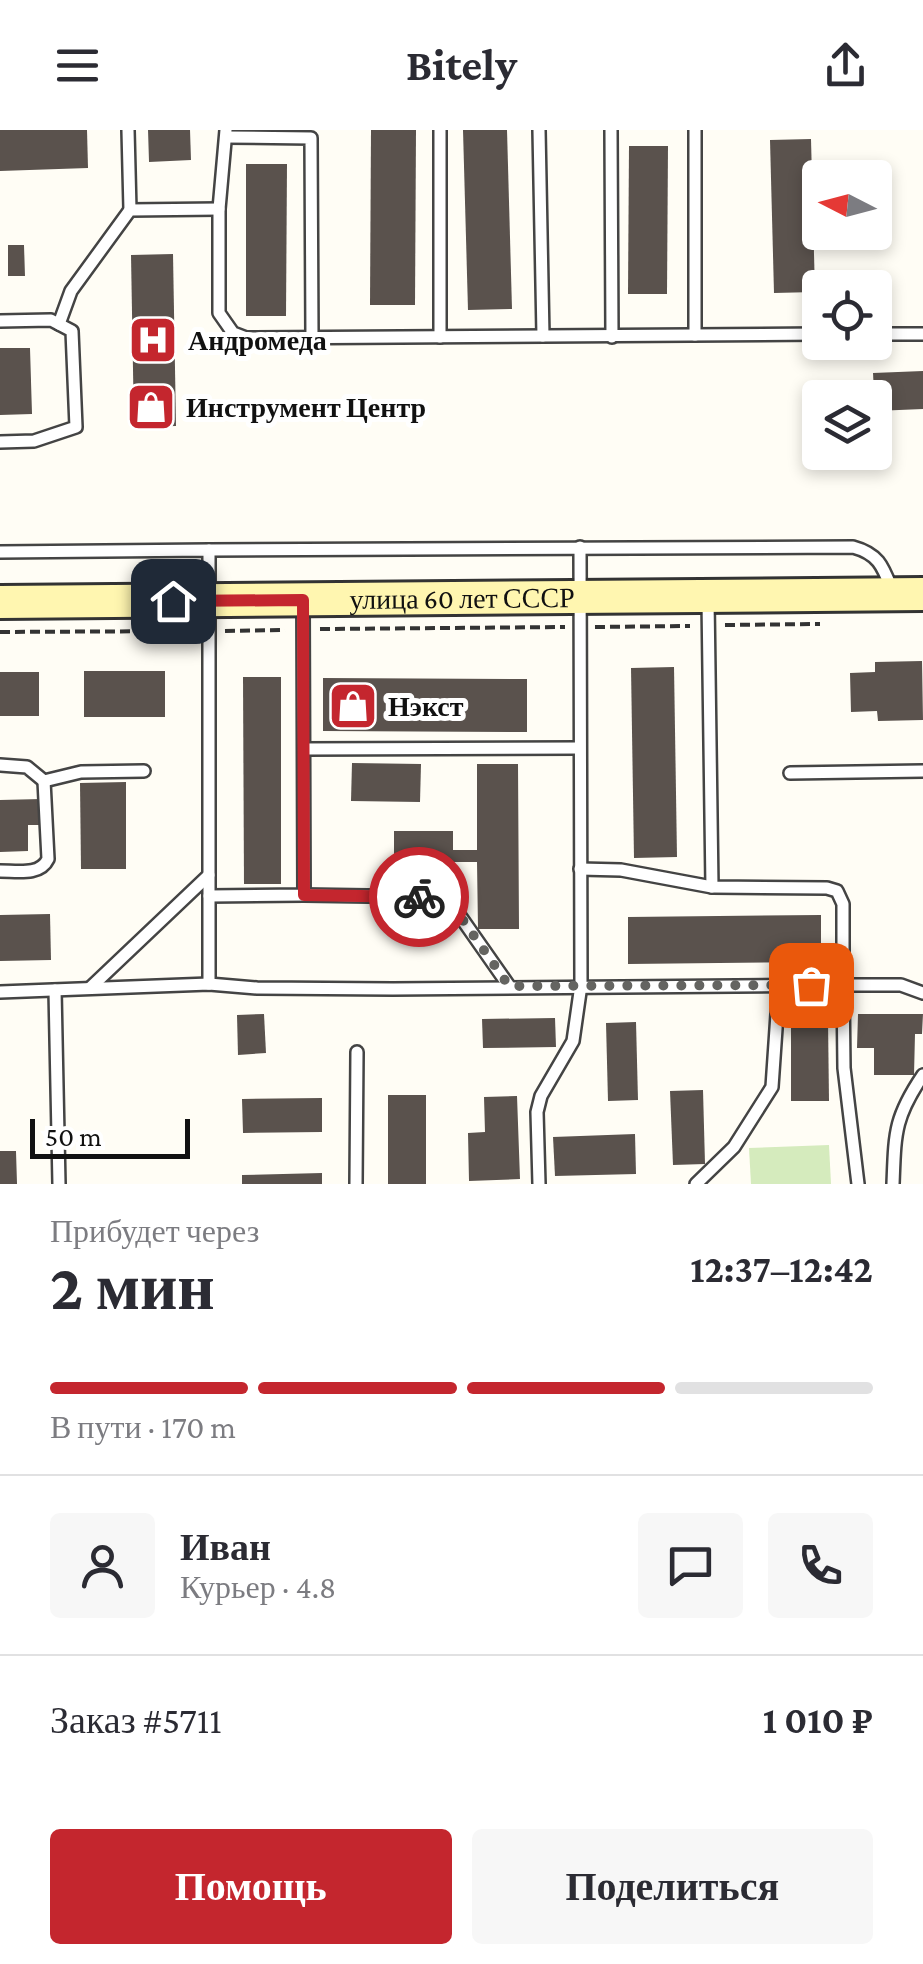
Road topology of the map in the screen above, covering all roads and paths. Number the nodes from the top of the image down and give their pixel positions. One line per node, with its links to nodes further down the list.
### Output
1 (128, 130): 7 (lane)
2 (440, 130): 18 (lane)
3 (539, 130): 15 (lane)
4 (610, 130): 16 (lane)
5 (695, 130): 14 (lane)
6 (226, 134): 8 (lane); 17 (lane)
7 (130, 210): 8 (lane); 10 (lane)
8 (220, 210): 17 (lane)
9 (0, 320): 10 (lane)
10 (59, 324): 19 (lane)
11 (802, 334): 14 (lane)
12 (892, 334): 13 (lane)
13 (923, 334)
14 (696, 335): 16 (lane)
15 (543, 336): 16 (lane); 18 (lane)
16 (612, 336)
17 (312, 337): 18 (lane)
18 (440, 337)
19 (0, 442)
20 (580, 548): 21 (lane); 23 (lane); 26 (lane)
21 (209, 550): 22 (lane); 28 (lane)
22 (0, 552)
23 (908, 594): 25 (main road, улица 60 лет СССР)
24 (0, 602): 28 (main road, улица 60 лет СССР)
25 (708, 610): 26 (main road, улица 60 лет СССР); 26 (path); 29 (path); 41 (lane)
26 (579, 612): 27 (main road, улица 60 лет СССР); 27 (path); 31 (lane)
27 (303, 614): 28 (main road, улица 60 лет СССР); 28 (path); 32 (lane)
28 (210, 616): 30 (path); 40 (lane)
29 (826, 624)
30 (0, 632)
31 (579, 748): 32 (lane); 38 (lane)
32 (304, 749): 42 (lane)
33 (0, 765): 37 (lane)
34 (144, 771): 37 (lane)
35 (923, 771): 36 (lane)
36 (790, 773)
37 (44, 781): 39 (lane)
38 (580, 870): 41 (lane); 45 (lane)
39 (0, 871)
40 (209, 875): 43 (lane); 49 (lane)
41 (712, 887): 47 (lane)
42 (304, 895): 43 (lane); 48 (lane)
43 (209, 896): 44 (lane)
44 (208, 984): 48 (lane); 49 (lane)
45 (581, 985): 46 (lane); 48 (lane); 57 (lane)
46 (778, 985): 47 (lane); 58 (lane)
47 (843, 985): 52 (lane); 59 (lane)
48 (509, 986)
49 (90, 988): 50 (lane)
50 (55, 990): 51 (lane); 55 (lane)
51 (0, 992)
52 (923, 994)
53 (357, 1052): 56 (lane)
54 (923, 1075): 60 (lane)
55 (59, 1184)
56 (356, 1184)
57 (539, 1184)
58 (696, 1184)
59 (858, 1184)
60 (893, 1184)

